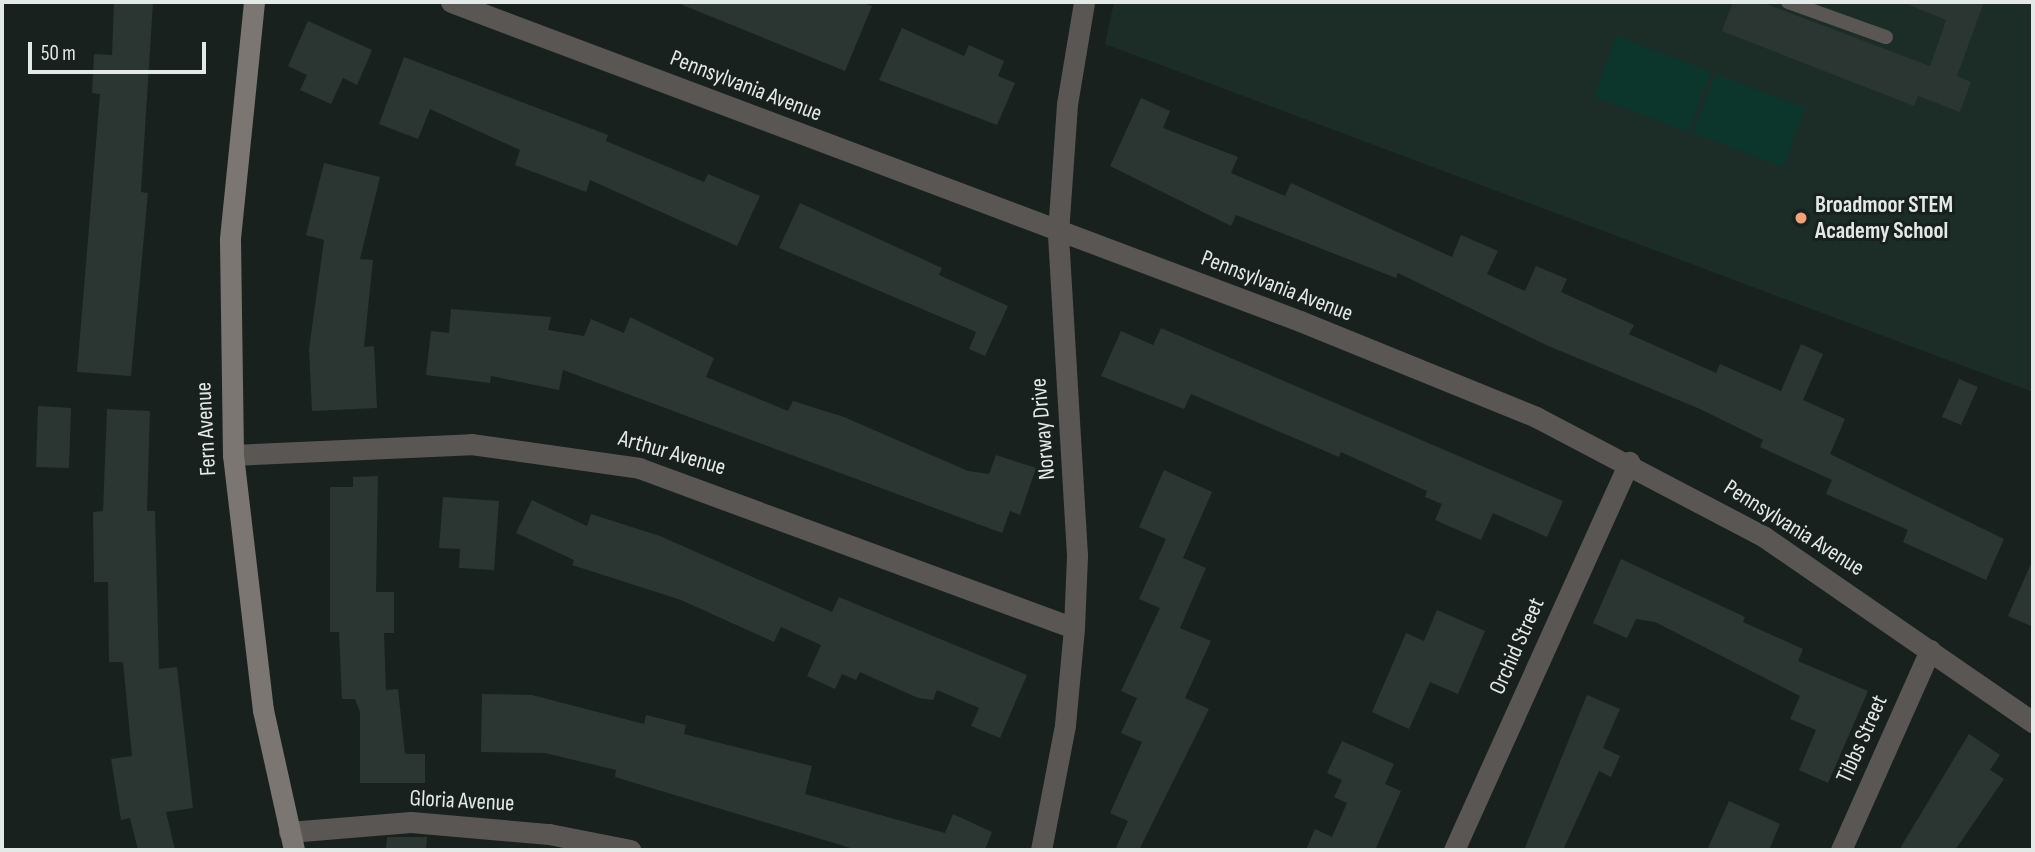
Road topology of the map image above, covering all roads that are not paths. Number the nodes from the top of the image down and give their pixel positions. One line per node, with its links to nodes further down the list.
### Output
1 (254, 2): 7 (street, Fern Avenue)
2 (451, 2): 6 (street, Pennsylvania Avenue)
3 (1084, 2): 6 (street, Norway Drive)
4 (1788, 2): 5 (lane)
5 (1886, 37)
6 (1058, 233): 8 (street, Pennsylvania Avenue); 9 (street, Norway Drive)
7 (233, 455): 9 (street, Arthur Avenue); 12 (street, Fern Avenue)
8 (1629, 462): 10 (street, Pennsylvania Avenue); 15 (street, Orchid Street)
9 (1074, 628): 14 (street, Norway Drive)
10 (1930, 650): 11 (street, Pennsylvania Avenue); 16 (street, Tibbs Street)
11 (2033, 722)
12 (292, 841): 13 (street, Gloria Avenue)
13 (630, 850)
14 (1041, 850)
15 (1454, 850)
16 (1841, 850)

